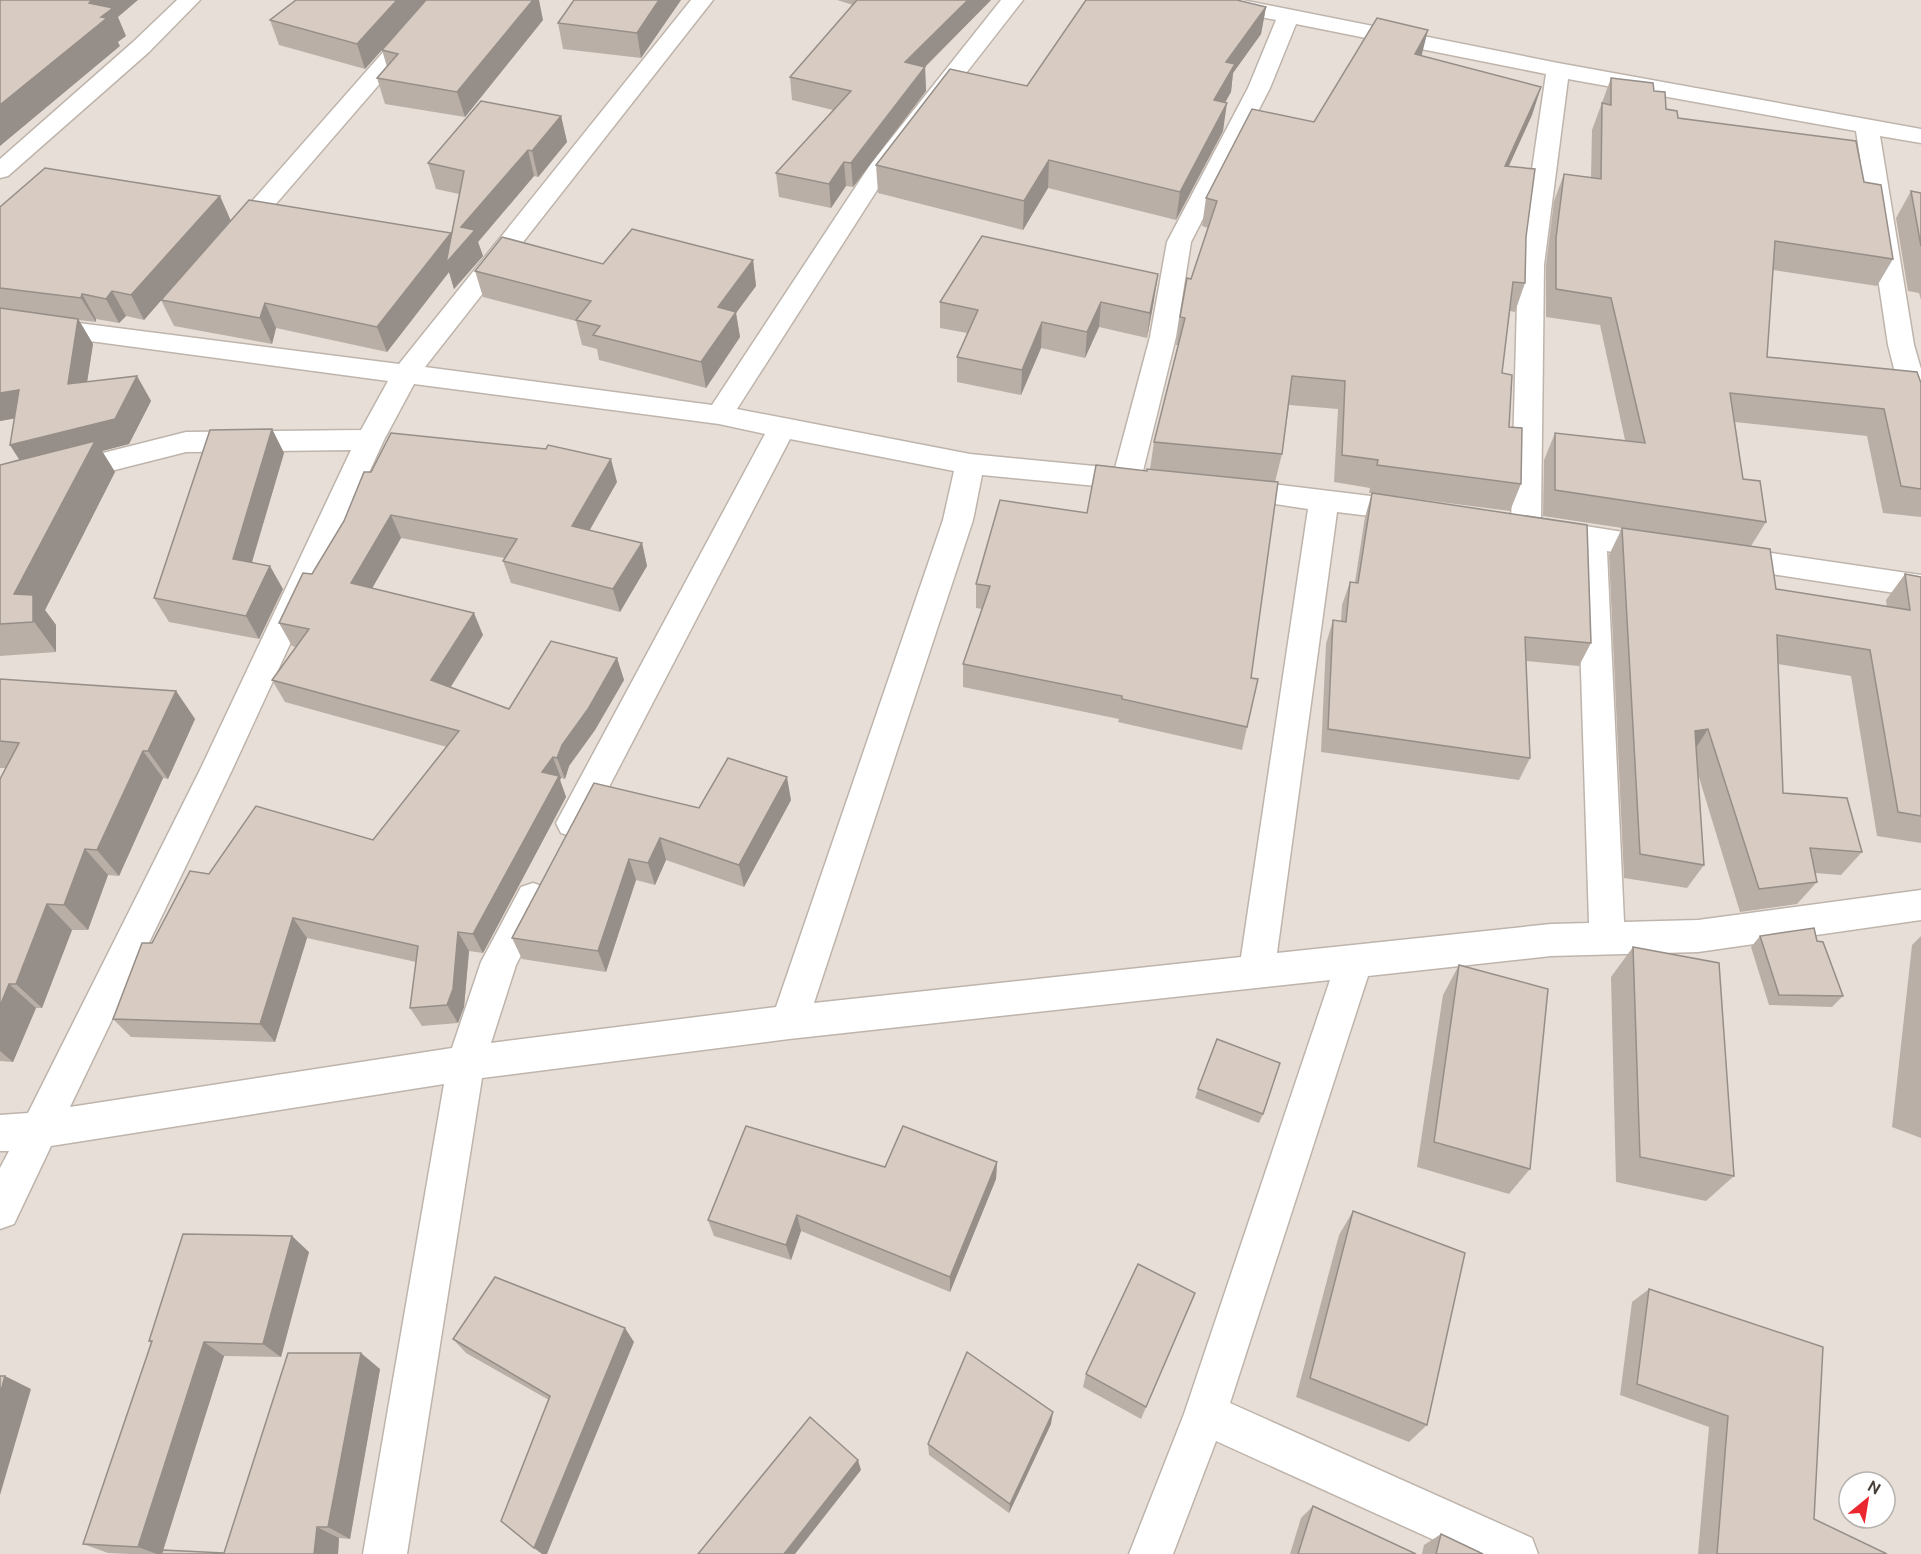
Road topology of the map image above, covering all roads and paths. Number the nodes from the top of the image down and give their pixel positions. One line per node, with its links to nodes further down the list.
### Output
1 (189, 0): 10 (street)
2 (441, 0): 11 (street)
3 (702, 0): 13 (street)
4 (1012, 0): 14 (street)
5 (1210, 0): 6 (street)
6 (1288, 17): 7 (street); 19 (street)
7 (1558, 70): 8 (street); 25 (street)
8 (1867, 128): 9 (street); 15 (street)
9 (1921, 136)
10 (0, 171)
11 (222, 250)
12 (0, 321): 13 (street)
13 (406, 373): 14 (street); 17 (street)
14 (720, 415): 16 (street)
15 (1921, 419)
16 (782, 428): 18 (street); 32 (street)
17 (370, 440): 22 (street); 33 (street)
18 (970, 464): 19 (street); 31 (street)
19 (1127, 478): 20 (street)
20 (1161, 482)
21 (1208, 487): 23 (street)
22 (0, 489)
23 (1324, 499): 24 (street); 30 (street)
24 (1443, 515)
25 (1592, 538): 26 (street); 28 (street)
26 (1921, 586)
27 (1921, 904): 28 (street)
28 (1607, 936): 29 (street)
29 (1355, 960): 30 (street); 36 (street)
30 (1257, 970): 31 (street)
31 (789, 1022): 32 (street)
32 (466, 1064): 33 (street); 37 (street)
33 (40, 1130): 34 (street); 35 (street)
34 (0, 1133)
35 (0, 1210)
36 (1205, 1413): 38 (street); 39 (street)
37 (385, 1554)
38 (1151, 1554)
39 (1516, 1554)

